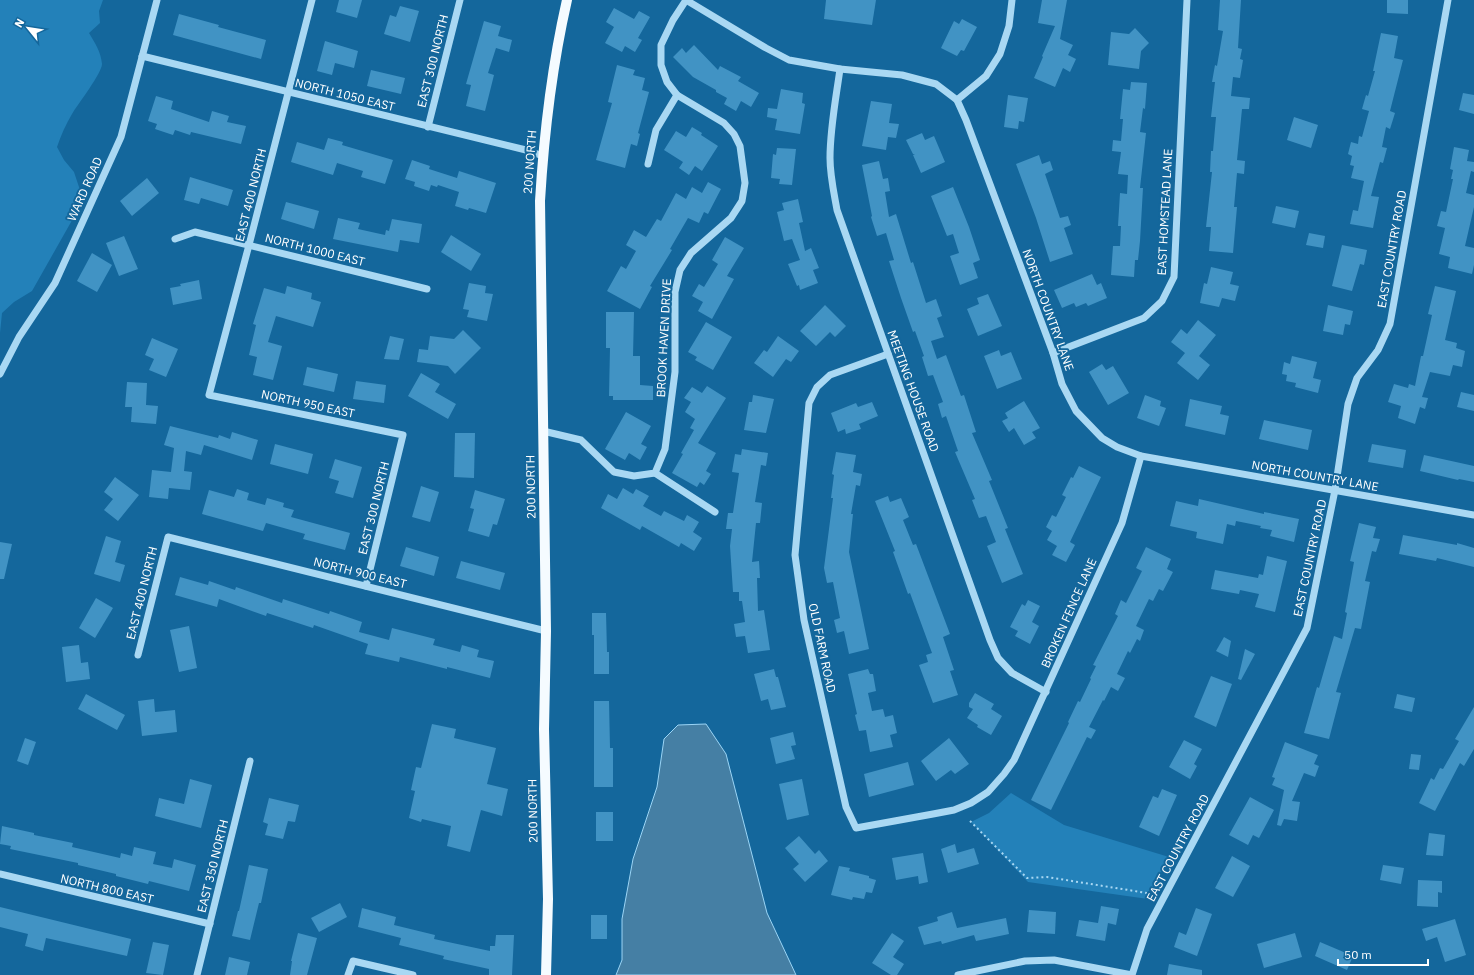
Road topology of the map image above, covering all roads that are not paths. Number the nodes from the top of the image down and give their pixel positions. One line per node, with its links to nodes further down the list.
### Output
1 (157, 0): 9 (street, WARD ROAD)
2 (312, 0): 11 (street, EAST 400 NORTH)
3 (460, 0): 14 (street, EAST 300 NORTH)
4 (567, 0): 15 (main road, 200 NORTH)
5 (686, 0): 10 (street, NORTH COUNTRY LANE); 12 (street, BROOK HAVEN DRIVE)
6 (1012, 0): 13 (street)
7 (1187, 0): 20 (street, EAST HOMSTEAD LANE)
8 (1448, 0): 28 (street, EAST COUNTRY ROAD)
9 (142, 56): 11 (street, NORTH 1050 EAST); 22 (street, WARD ROAD)
10 (840, 69): 13 (street, NORTH COUNTRY LANE); 21 (street, MEETING HOUSE ROAD)
11 (288, 92): 14 (street, NORTH 1050 EAST); 18 (street, EAST 400 NORTH)
12 (677, 95): 16 (street); 27 (street, BROOK HAVEN DRIVE)
13 (957, 100): 20 (street, NORTH COUNTRY LANE)
14 (428, 127): 15 (street, NORTH 1050 EAST)
15 (543, 156): 24 (main road, 200 NORTH)
16 (648, 164)
17 (175, 239): 18 (street, NORTH 1000 EAST)
18 (249, 245): 19 (street, NORTH 1000 EAST); 23 (street, EAST 400 NORTH)
19 (426, 289)
20 (1054, 353): 26 (street, NORTH COUNTRY LANE)
21 (888, 354): 35 (street, MEETING HOUSE ROAD); 37 (street, OLD FARM ROAD)
22 (0, 374)
23 (208, 395): 25 (street, NORTH 950 EAST)
24 (543, 431): 27 (street); 33 (main road, 200 NORTH)
25 (403, 435): 32 (street, EAST 300 NORTH)
26 (1141, 456): 28 (street, NORTH COUNTRY LANE); 35 (street, BROKEN FENCE LANE)
27 (655, 473): 29 (street)
28 (1335, 490): 30 (street, NORTH COUNTRY LANE); 45 (street, EAST COUNTRY ROAD)
29 (715, 512)
30 (1474, 515)
31 (168, 537): 32 (street, NORTH 900 EAST); 34 (street, EAST 400 NORTH)
32 (366, 586): 33 (street, NORTH 900 EAST)
33 (546, 631): 43 (main road, 200 NORTH)
34 (138, 655)
35 (1046, 692): 37 (street, BROKEN FENCE LANE)
36 (250, 761): 39 (street, EAST 350 NORTH)
37 (1004, 774)
38 (0, 874): 39 (street, NORTH 800 EAST)
39 (210, 924): 40 (street, EAST 350 NORTH)
40 (198, 975)
41 (348, 975): 42 (street)
42 (413, 975)
43 (546, 975)
44 (958, 975): 45 (street)
45 (1132, 975)

